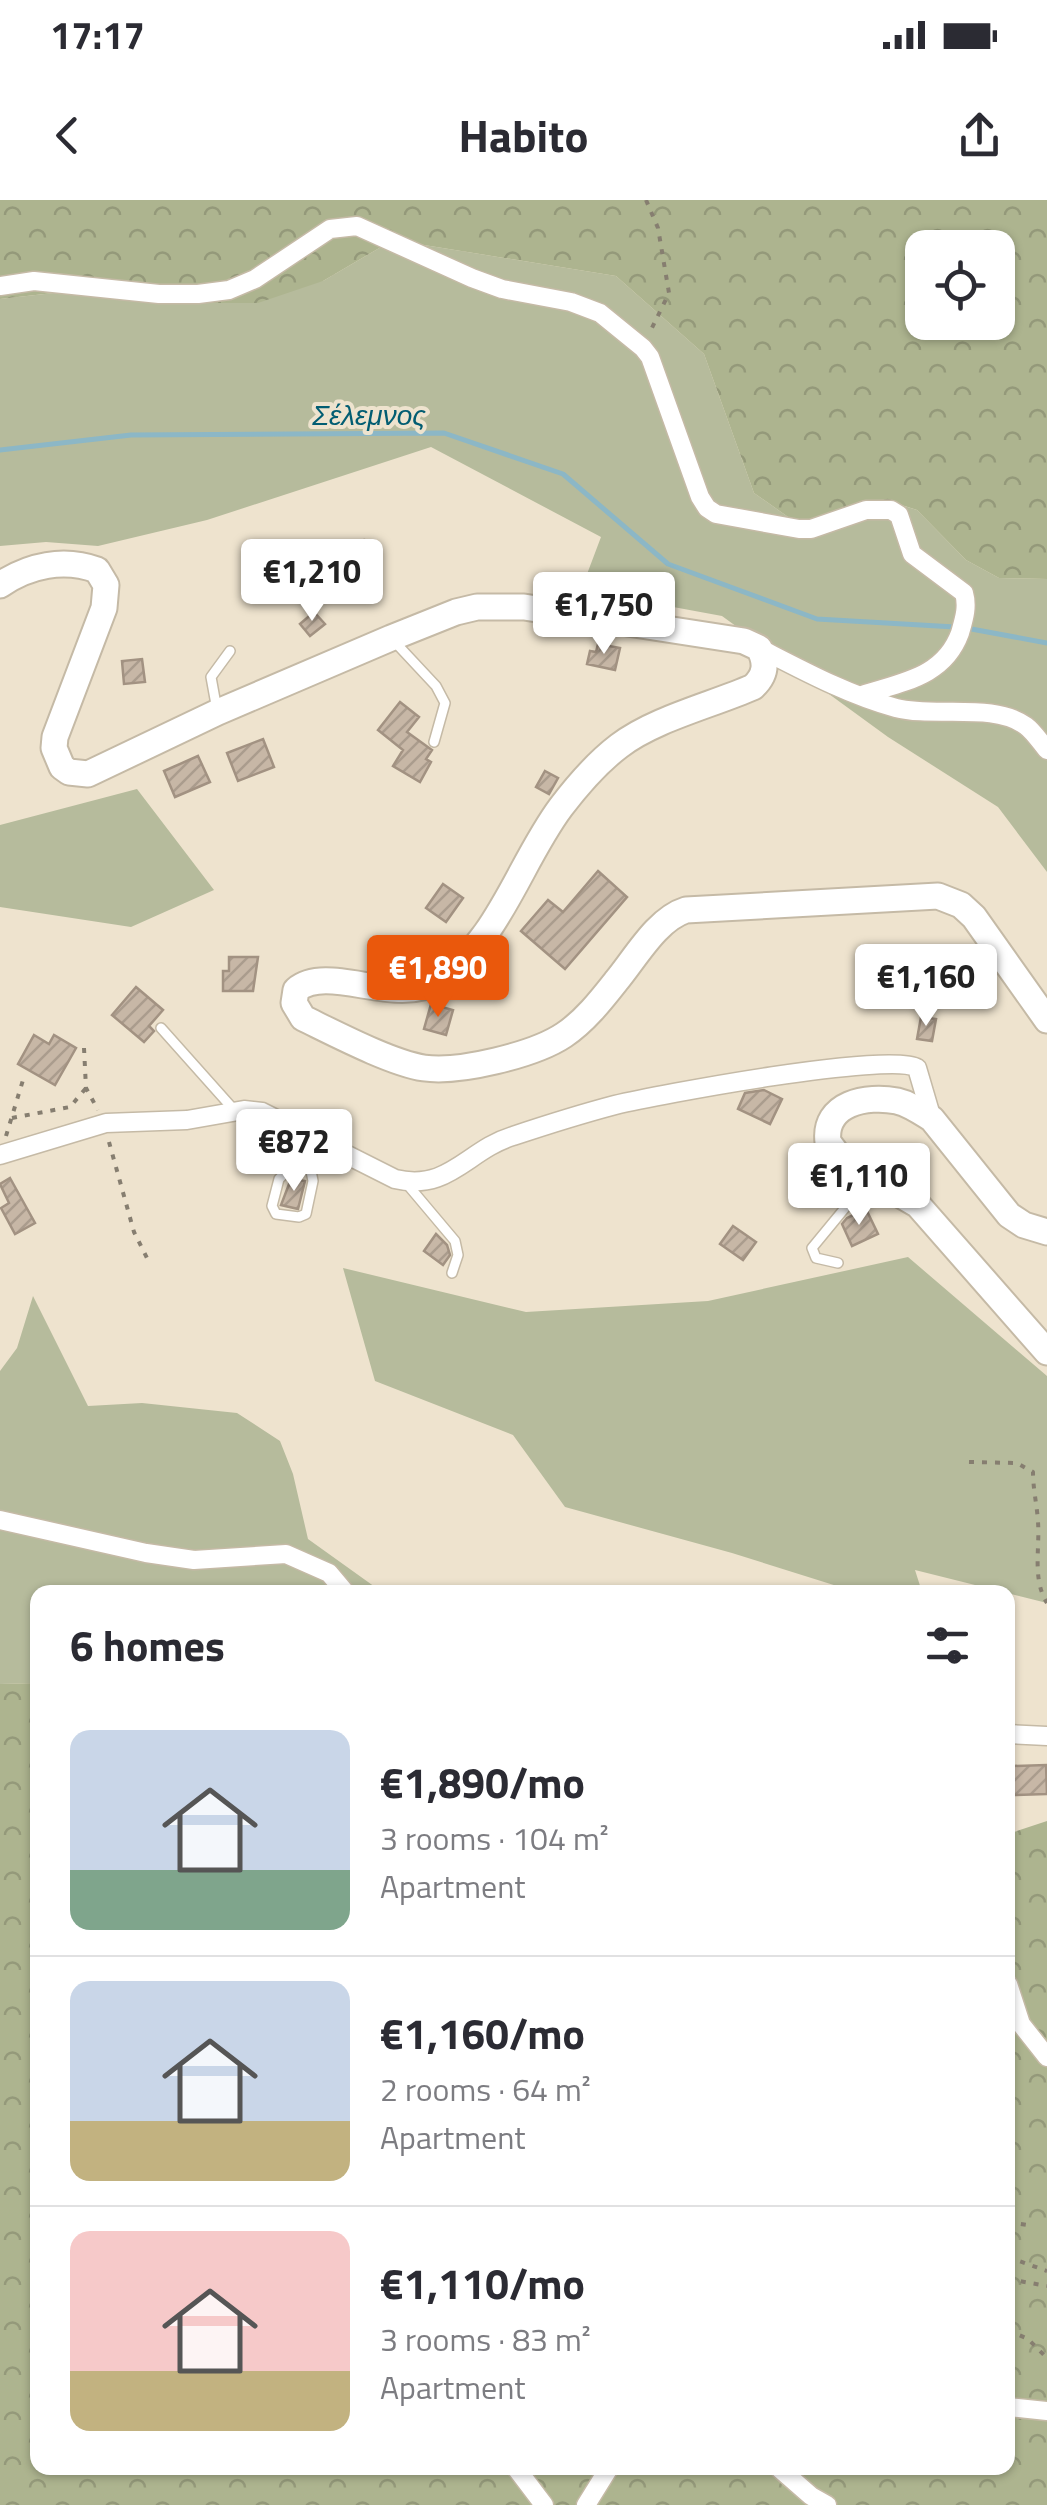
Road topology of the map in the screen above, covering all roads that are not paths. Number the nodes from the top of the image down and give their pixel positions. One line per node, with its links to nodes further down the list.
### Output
1 (0, 286): 6 (street)
2 (0, 585): 7 (main road)
3 (391, 638): 4 (main road); 7 (main road); 8 (lane)
4 (759, 648): 6 (street); 10 (main road)
5 (230, 651): 7 (lane)
6 (862, 695): 9 (street)
7 (218, 712)
8 (434, 742)
9 (1047, 750)
10 (1047, 1020)
11 (161, 1028): 12 (lane)
12 (235, 1111): 14 (street); 15 (street)
13 (932, 1119): 16 (main road); 17 (street); 18 (main road)
14 (310, 1144): 14 (lane); 17 (street)
15 (0, 1156)
16 (870, 1178): 19 (lane); 21 (main road)
17 (406, 1182): 20 (lane)
18 (1047, 1232)
19 (838, 1263)
20 (452, 1273)
21 (1047, 1352)
22 (0, 1520): 23 (street)
23 (339, 1585)
24 (1015, 1734): 25 (street)
25 (1047, 1736)
26 (1015, 2006): 27 (street)
27 (1047, 2057)
28 (1015, 2408): 29 (street)
29 (1047, 2411)
30 (521, 2475): 33 (street)
31 (605, 2475): 34 (street)
32 (788, 2475): 35 (street)
33 (544, 2505)
34 (586, 2505)
35 (828, 2505)

